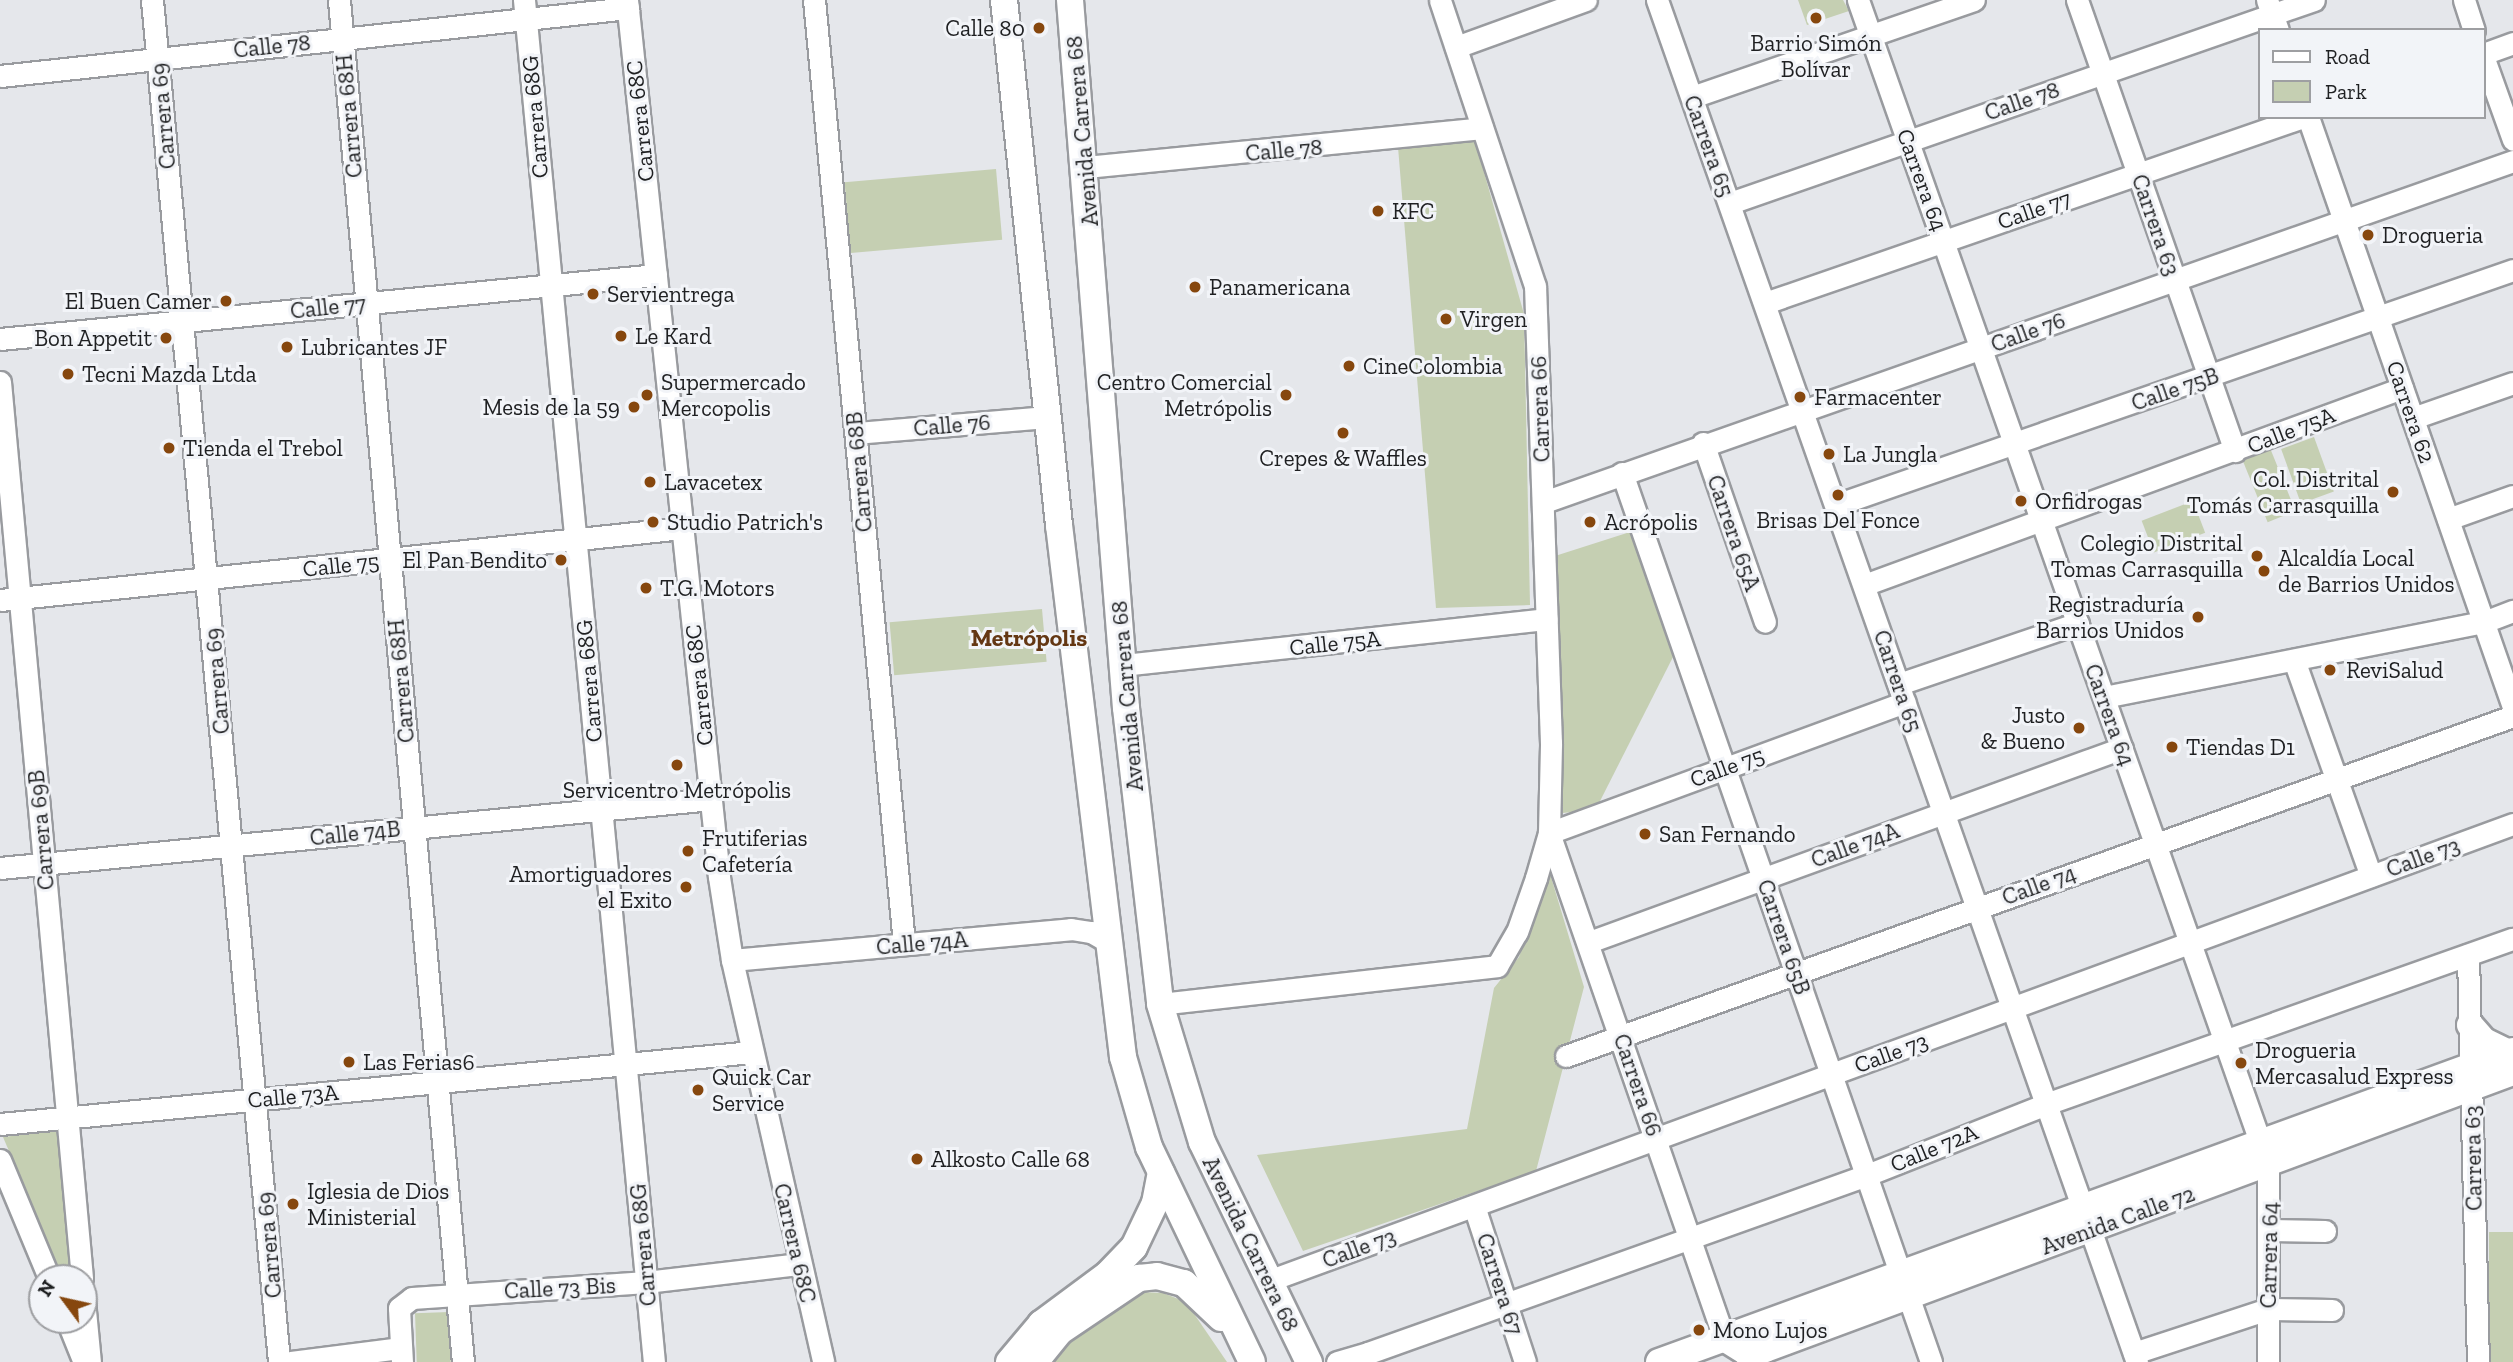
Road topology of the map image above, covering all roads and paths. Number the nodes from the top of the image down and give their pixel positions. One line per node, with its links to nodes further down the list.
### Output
1 (152, 0): 23 (street, Carrera 69)
2 (339, 0): 19 (street, Carrera 68H)
3 (814, 0): 56 (street, Carrera 68B)
4 (1004, 0): 54 (main road, Avenida Carrera 68)
5 (1070, 0): 34 (main road, Avenida Carrera 68)
6 (1440, 0): 21 (street, Carrera 66)
7 (1586, 0): 21 (street)
8 (1657, 0): 27 (street, Carrera 65)
9 (1858, 0): 18 (street, Carrera 64)
10 (1974, 0): 18 (street)
11 (2077, 0): 25 (street, Carrera 63)
12 (2314, 0): 16 (street, Calle 78)
13 (2463, 0): 17 (street)
14 (628, 4): 15 (street, Calle 78); 40 (street, Carrera 68C)
15 (525, 9): 19 (street, Calle 78); 42 (street, Carrera 68G)
16 (2272, 15): 25 (street, Calle 78)
17 (2473, 28)
18 (1871, 36): 27 (street); 32 (street, Carrera 64)
19 (342, 39): 23 (street, Calle 78); 43 (street, Carrera 68H)
20 (2513, 43): 22 (street)
21 (1456, 47): 30 (street, Carrera 66)
22 (2485, 54)
23 (158, 58): 26 (street, Calle 78); 46 (street, Carrera 69)
24 (2485, 61): 31 (street)
25 (2103, 73): 32 (street, Calle 78); 35 (street, Carrera 63)
26 (0, 76)
27 (1692, 97): 36 (street, Carrera 65)
28 (2296, 119): 35 (street, Calle 77)
29 (2309, 119): 37 (street, Carrera 62)
30 (1482, 128): 34 (street, Calle 78); 62 (street, Carrera 66)
31 (2513, 140)
32 (1908, 141): 36 (street, Calle 78); 38 (street, Carrera 64)
33 (2513, 161): 37 (street, Calle 76)
34 (1086, 167): 78 (main road, Avenida Carrera 68)
35 (2138, 174): 38 (street, Calle 77); 41 (street, Carrera 63)
36 (1730, 203): 44 (street, Carrera 65)
37 (2344, 219): 41 (street, Calle 76); 45 (street, Carrera 62)
38 (1944, 240): 44 (street, Calle 77); 48 (street, Carrera 64)
39 (2513, 270): 45 (street, Calle 75B)
40 (656, 275): 42 (street, Calle 77); 66 (street, Carrera 68C)
41 (2175, 279): 48 (street, Calle 76); 49 (street, Carrera 63)
42 (551, 285): 43 (street, Calle 77); 67 (street, Carrera 68G)
43 (367, 303): 46 (street, Calle 77); 68 (street, Carrera 68H)
44 (1765, 303): 53 (street, Carrera 65)
45 (2378, 317): 49 (street, Calle 75B); 52 (street, Carrera 62)
46 (183, 321): 47 (street, Calle 77); 69 (street, Carrera 69)
47 (0, 339)
48 (1982, 349): 53 (street, Calle 76); 58 (street, Carrera 64)
49 (2210, 378): 58 (street, Calle 75B); 59 (street, Carrera 63)
50 (0, 382): 71 (street, Carrera 69B)
51 (2513, 383): 55 (street)
52 (2402, 388): 55 (street, Carrera 62); 59 (street, Calle 75A)
53 (1802, 410): 57 (street, Calle 76); 63 (street, Carrera 65)
54 (1048, 417): 56 (street, Calle 76); 101 (main road, Avenida Carrera 68)
55 (2413, 418): 64 (street, Carrera 62)
56 (856, 433): 103 (street, Carrera 68B)
57 (1703, 443): 60 (street, Calle 76); 74 (street, Carrera 65A)
58 (2015, 444): 63 (street, Calle 75B); 65 (street, Carrera 64)
59 (2235, 451): 65 (street, Calle 75A)
60 (1622, 473): 62 (street, Calle 76); 84 (street, Carrera 65B)
61 (2513, 496): 64 (street)
62 (1544, 502): 73 (street, Carrera 66)
63 (1836, 505): 70 (street, Carrera 65)
64 (2448, 519): 75 (street, Carrera 62)
65 (2043, 523): 70 (street, Calle 75A); 76 (street, Carrera 64)
66 (683, 528): 67 (street, Calle 75); 86 (street, Carrera 68C)
67 (575, 540): 68 (street, Calle 75); 87 (street, Carrera 68G)
68 (390, 560): 69 (street, Calle 75); 90 (street, Carrera 68H)
69 (208, 579): 71 (street, Calle 75); 93 (street, Carrera 69)
70 (1864, 585): 79 (street, Carrera 65)
71 (10, 599): 94 (street, Carrera 69B)
72 (2513, 611): 75 (street)
73 (1547, 619): 78 (street, Calle 75A); 91 (street, Carrera 66)
74 (1765, 622)
75 (2484, 622): 77 (street); 81 (street, Carrera 62)
76 (2078, 623): 79 (street, Calle 75); 80 (street, Carrera 64)
77 (2294, 660): 80 (street); 85 (street)
78 (1123, 665): 107 (main road, Avenida Carrera 68)
79 (1902, 693): 84 (street, Calle 75); 88 (street, Carrera 65)
80 (2104, 697): 83 (street, Carrera 64)
81 (2513, 707)
82 (2513, 716): 85 (street, Calle 74)
83 (2122, 748): 88 (street, Calle 74A); 92 (street, Carrera 64)
84 (1725, 768): 91 (street, Calle 75); 97 (street, Carrera 65B)
85 (2336, 779): 92 (street, Calle 74); 96 (street)
86 (711, 799): 87 (street, Calle 74B); 105 (street, Carrera 68C)
87 (601, 809): 90 (street, Calle 74B); 115 (street, Carrera 68G)
88 (1944, 813): 97 (street, Calle 74A); 98 (street, Carrera 65)
89 (2513, 824): 96 (street, Calle 73)
90 (415, 828): 93 (street, Calle 74B); 118 (street, Carrera 68H)
91 (1549, 833): 100 (street, Carrera 66); 107 (street, Carrera 66)
92 (2156, 841): 98 (street, Calle 74); 102 (street, Carrera 64)
93 (233, 845): 94 (street, Calle 74B); 119 (street, Carrera 69)
94 (44, 864): 95 (street, Calle 74B); 121 (street, Carrera 69B)
95 (0, 868)
96 (2371, 876): 102 (street, Calle 73)
97 (1763, 879): 100 (street, Calle 74A); 106 (street, Carrera 65B)
98 (1977, 907): 106 (street, Calle 74); 108 (street, Carrera 65)
99 (2513, 939): 104 (street, Calle 72A)
100 (1589, 942): 110 (street, Carrera 66)
101 (1108, 943): 103 (street, Calle 74A); 126 (main road, Avenida Carrera 68)
102 (2192, 943): 108 (street, Calle 73); 111 (street, Carrera 64)
103 (904, 944): 105 (street, Calle 74A)
104 (2468, 955): 109 (street, Carrera 63); 111 (street, Calle 72A)
105 (732, 960): 112 (street, Carrera 68C)
106 (1796, 972): 110 (street, Calle 74); 116 (street, Carrera 65B)
107 (1160, 1004): 136 (main road, Avenida Carrera 68)
108 (2013, 1009): 116 (street, Calle 73); 120 (street, Carrera 65)
109 (2470, 1025): 114 (main road); 117 (street, Carrera 63)
110 (1622, 1039): 113 (street, Calle 74); 123 (street, Carrera 66)
111 (2225, 1040): 120 (street, Calle 72A); 124 (street, Carrera 64)
112 (752, 1052): 115 (street, Calle 73A); 135 (street, Carrera 68C)
113 (1566, 1056)
114 (2512, 1059): 117 (main road, Avenida Calle 72)
115 (625, 1065): 118 (street, Calle 73A); 137 (street, Carrera 68G)
116 (1832, 1075): 123 (street, Calle 73); 127 (street, Carrera 65B)
117 (2471, 1077): 124 (main road, Avenida Calle 72); 166 (street, Carrera 63)
118 (438, 1083): 119 (street, Calle 73A); 139 (street, Carrera 68H)
119 (256, 1100): 121 (street, Calle 73A); 152 (street, Carrera 69)
120 (2046, 1104): 127 (street, Calle 72A); 129 (street, Carrera 65)
121 (67, 1118): 122 (street, Calle 73A); 134 (street, Carrera 69B)
122 (0, 1124)
123 (1656, 1140): 128 (street, Calle 73); 132 (street, Carrera 66)
124 (2265, 1155): 129 (main road, Avenida Calle 72); 130 (street, Carrera 64)
125 (0, 1160): 133 (street)
126 (1161, 1173): 145 (main road, Avenida Carrera 68); 157 (main road)
127 (1867, 1175): 132 (street, Calle 72A); 138 (street, Carrera 65B)
128 (1474, 1206): 136 (street, Calle 73); 140 (street, Carrera 67)
129 (2087, 1220): 138 (main road, Avenida Calle 72); 149 (street, Carrera 65)
130 (2270, 1230): 131 (street); 141 (street, Carrera 64)
131 (2325, 1231)
132 (1690, 1239): 140 (street, Calle 72A); 146 (street, Carrera 66)
133 (43, 1264)
134 (81, 1264)
135 (800, 1264): 137 (street, Calle 73 Bis); 156 (street, Carrera 68C)
136 (1268, 1281): 160 (main road, Avenida Carrera 68)
137 (646, 1282): 139 (street, Calle 73 Bis); 155 (street, Carrera 68G)
138 (1905, 1285): 146 (main road, Avenida Calle 72); 164 (street, Carrera 65B)
139 (457, 1294): 147 (street, Calle 73 Bis); 154 (street, Carrera 68H)
140 (1506, 1303): 148 (street, Calle 72A); 162 (street, Carrera 67)
141 (2268, 1309): 142 (street); 149 (street); 165 (street, Carrera 64)
142 (2332, 1310)
143 (72, 1334): 150 (street)
144 (87, 1334): 151 (street)
145 (1240, 1338): 158 (main road); 159 (main road, Avenida Carrera 68)
146 (1720, 1350): 163 (main road, Avenida Calle 72)
147 (402, 1355): 153 (street)
148 (1363, 1357): 161 (street, Calle 72A)
149 (2135, 1358)
150 (84, 1362)
151 (90, 1362)
152 (279, 1362)
153 (291, 1362)
154 (463, 1362)
155 (654, 1362)
156 (823, 1362)
157 (1009, 1362)
158 (1035, 1362)
159 (1252, 1362)
160 (1309, 1362)
161 (1337, 1362)
162 (1525, 1362)
163 (1659, 1362)
164 (1931, 1362)
165 (2268, 1362)
166 (2479, 1362)

